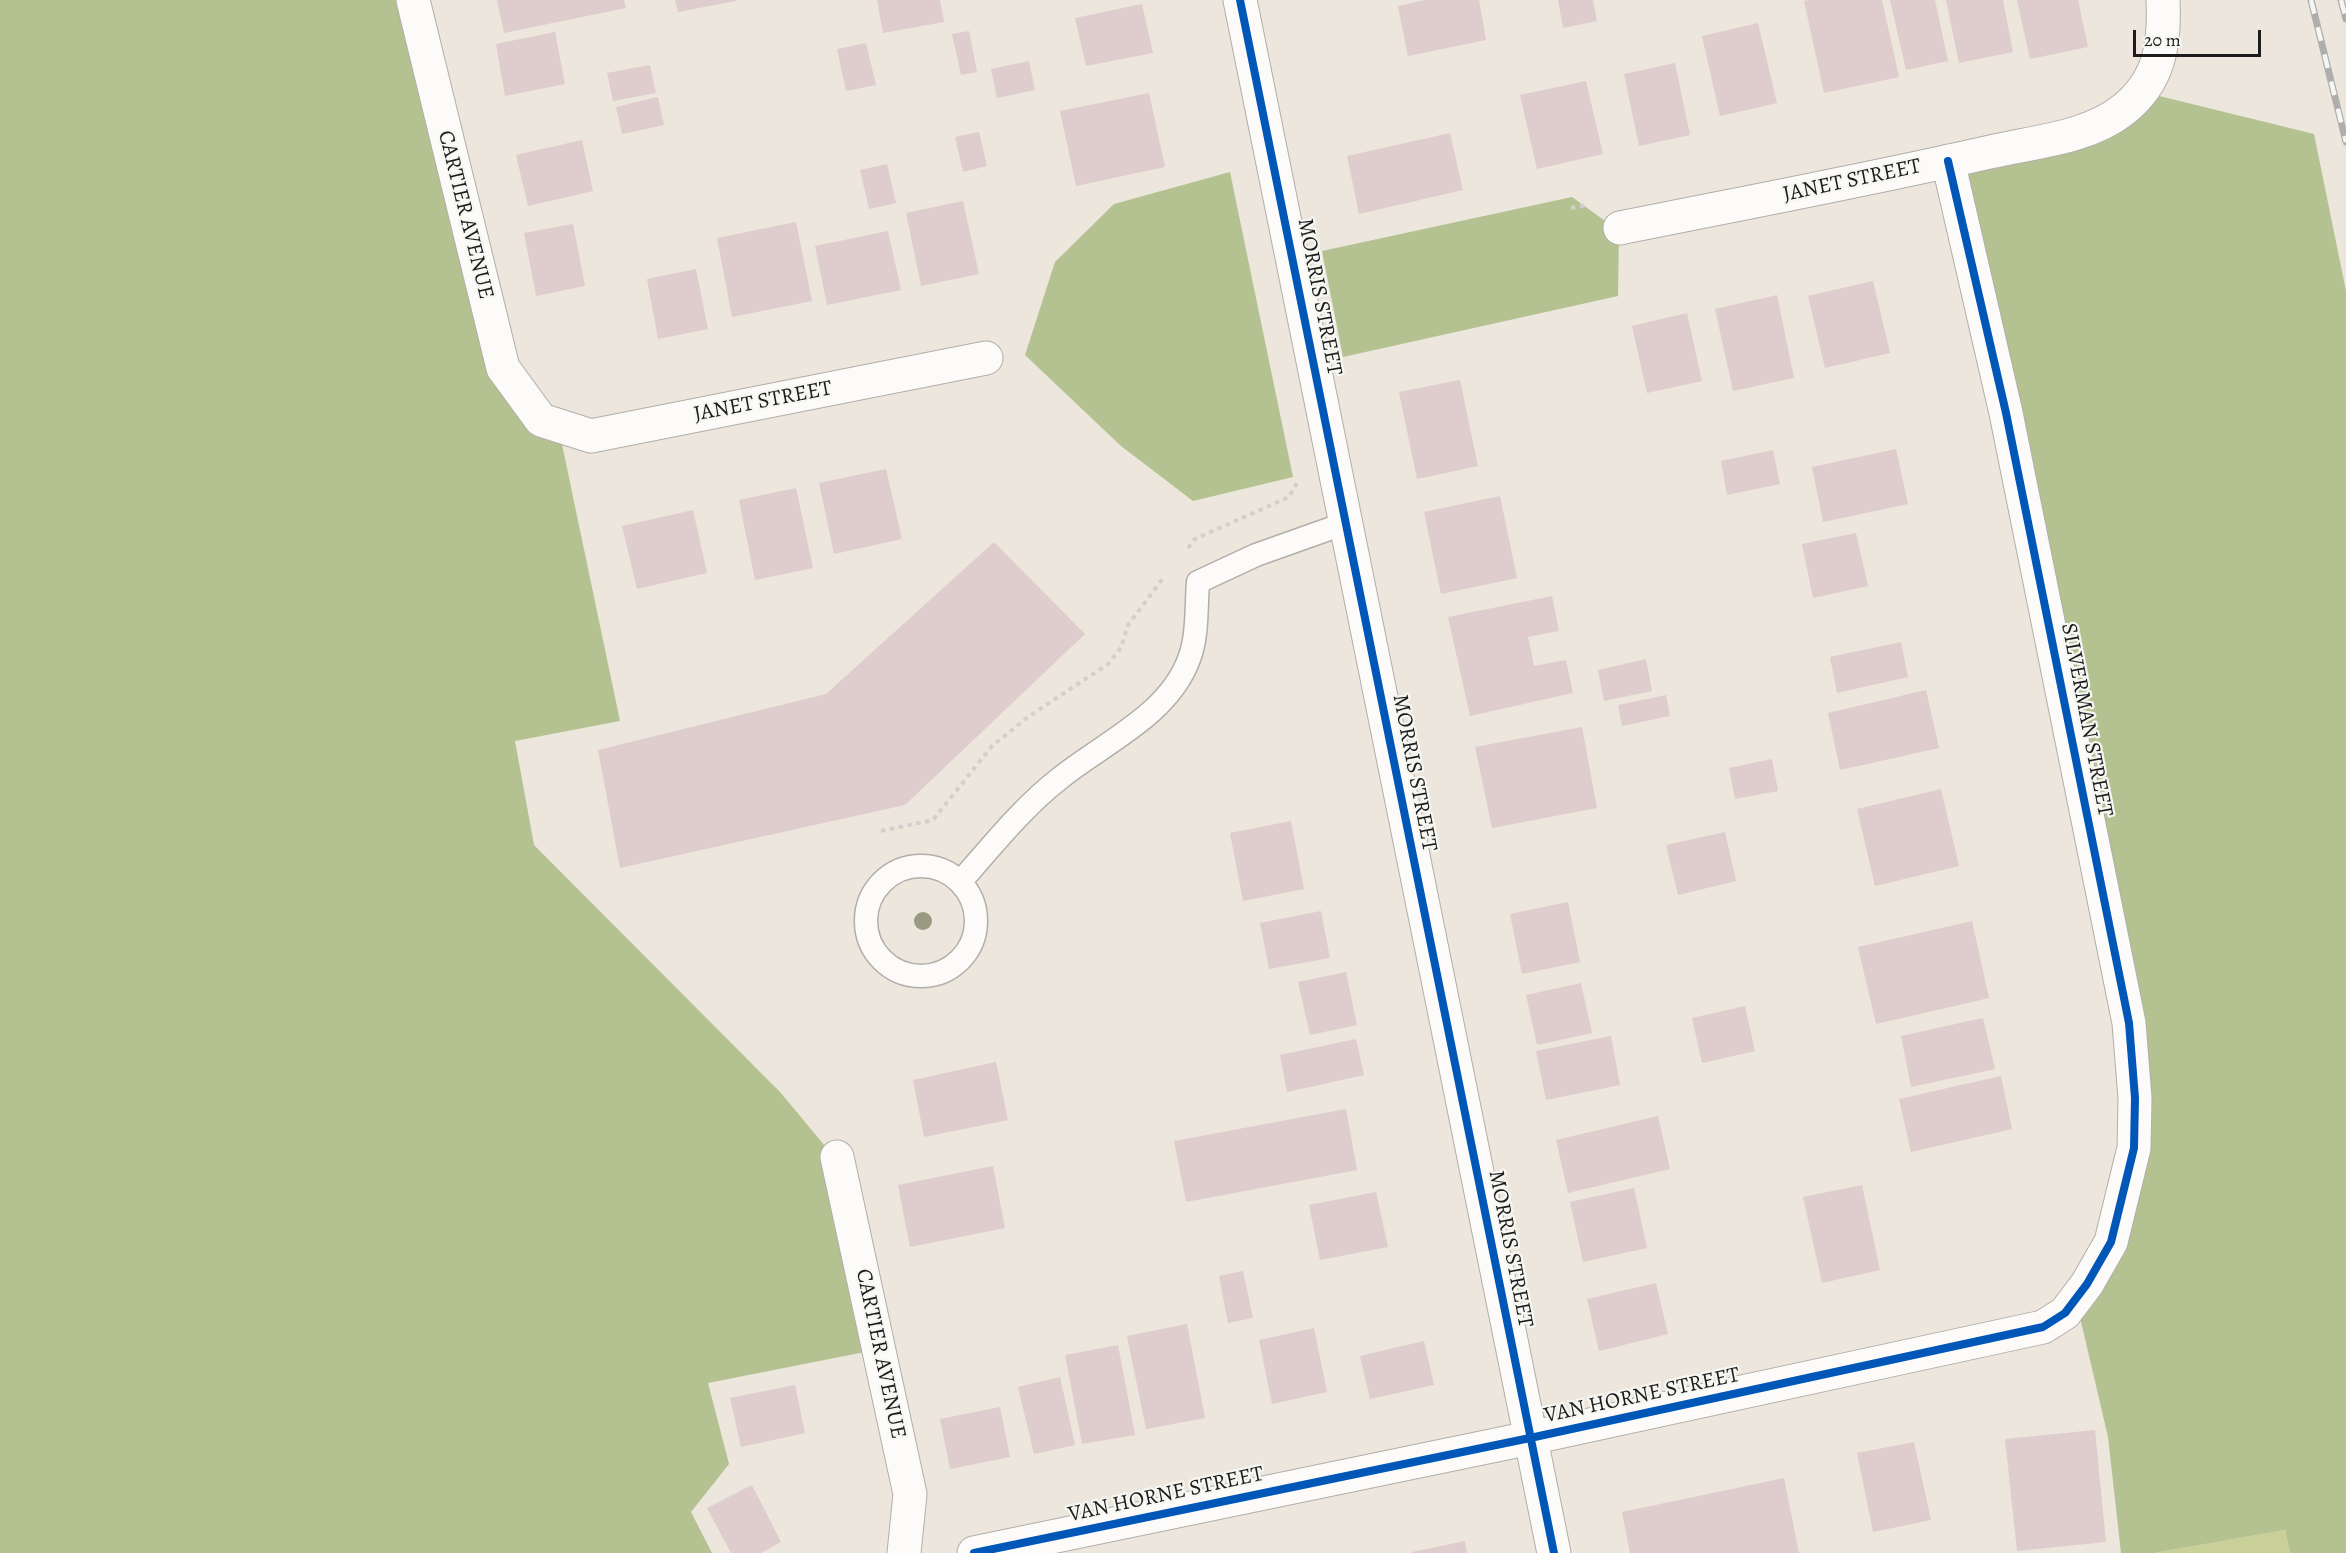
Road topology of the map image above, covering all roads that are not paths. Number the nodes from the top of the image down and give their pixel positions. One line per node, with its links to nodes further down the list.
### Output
1 (412, 0): 7 (street, CARTIER AVENUE)
2 (1240, 0): 8 (street, MORRIS STREET)
3 (2163, 0): 4 (street, JANET STREET)
4 (1948, 161): 5 (street, JANET STREET); 11 (street, SILVERMAN STREET)
5 (1620, 228)
6 (986, 358): 7 (street, JANET STREET)
7 (542, 420)
8 (1346, 523): 9 (lane); 12 (street, MORRIS STREET)
9 (961, 881): 9 (lane)
10 (837, 1157): 13 (street, CARTIER AVENUE)
11 (2087, 1284): 12 (street, VAN HORNE STREET)
12 (1530, 1438): 14 (street, VAN HORNE STREET); 15 (street, MORRIS STREET)
13 (904, 1553)
14 (974, 1553)
15 (1554, 1553)

